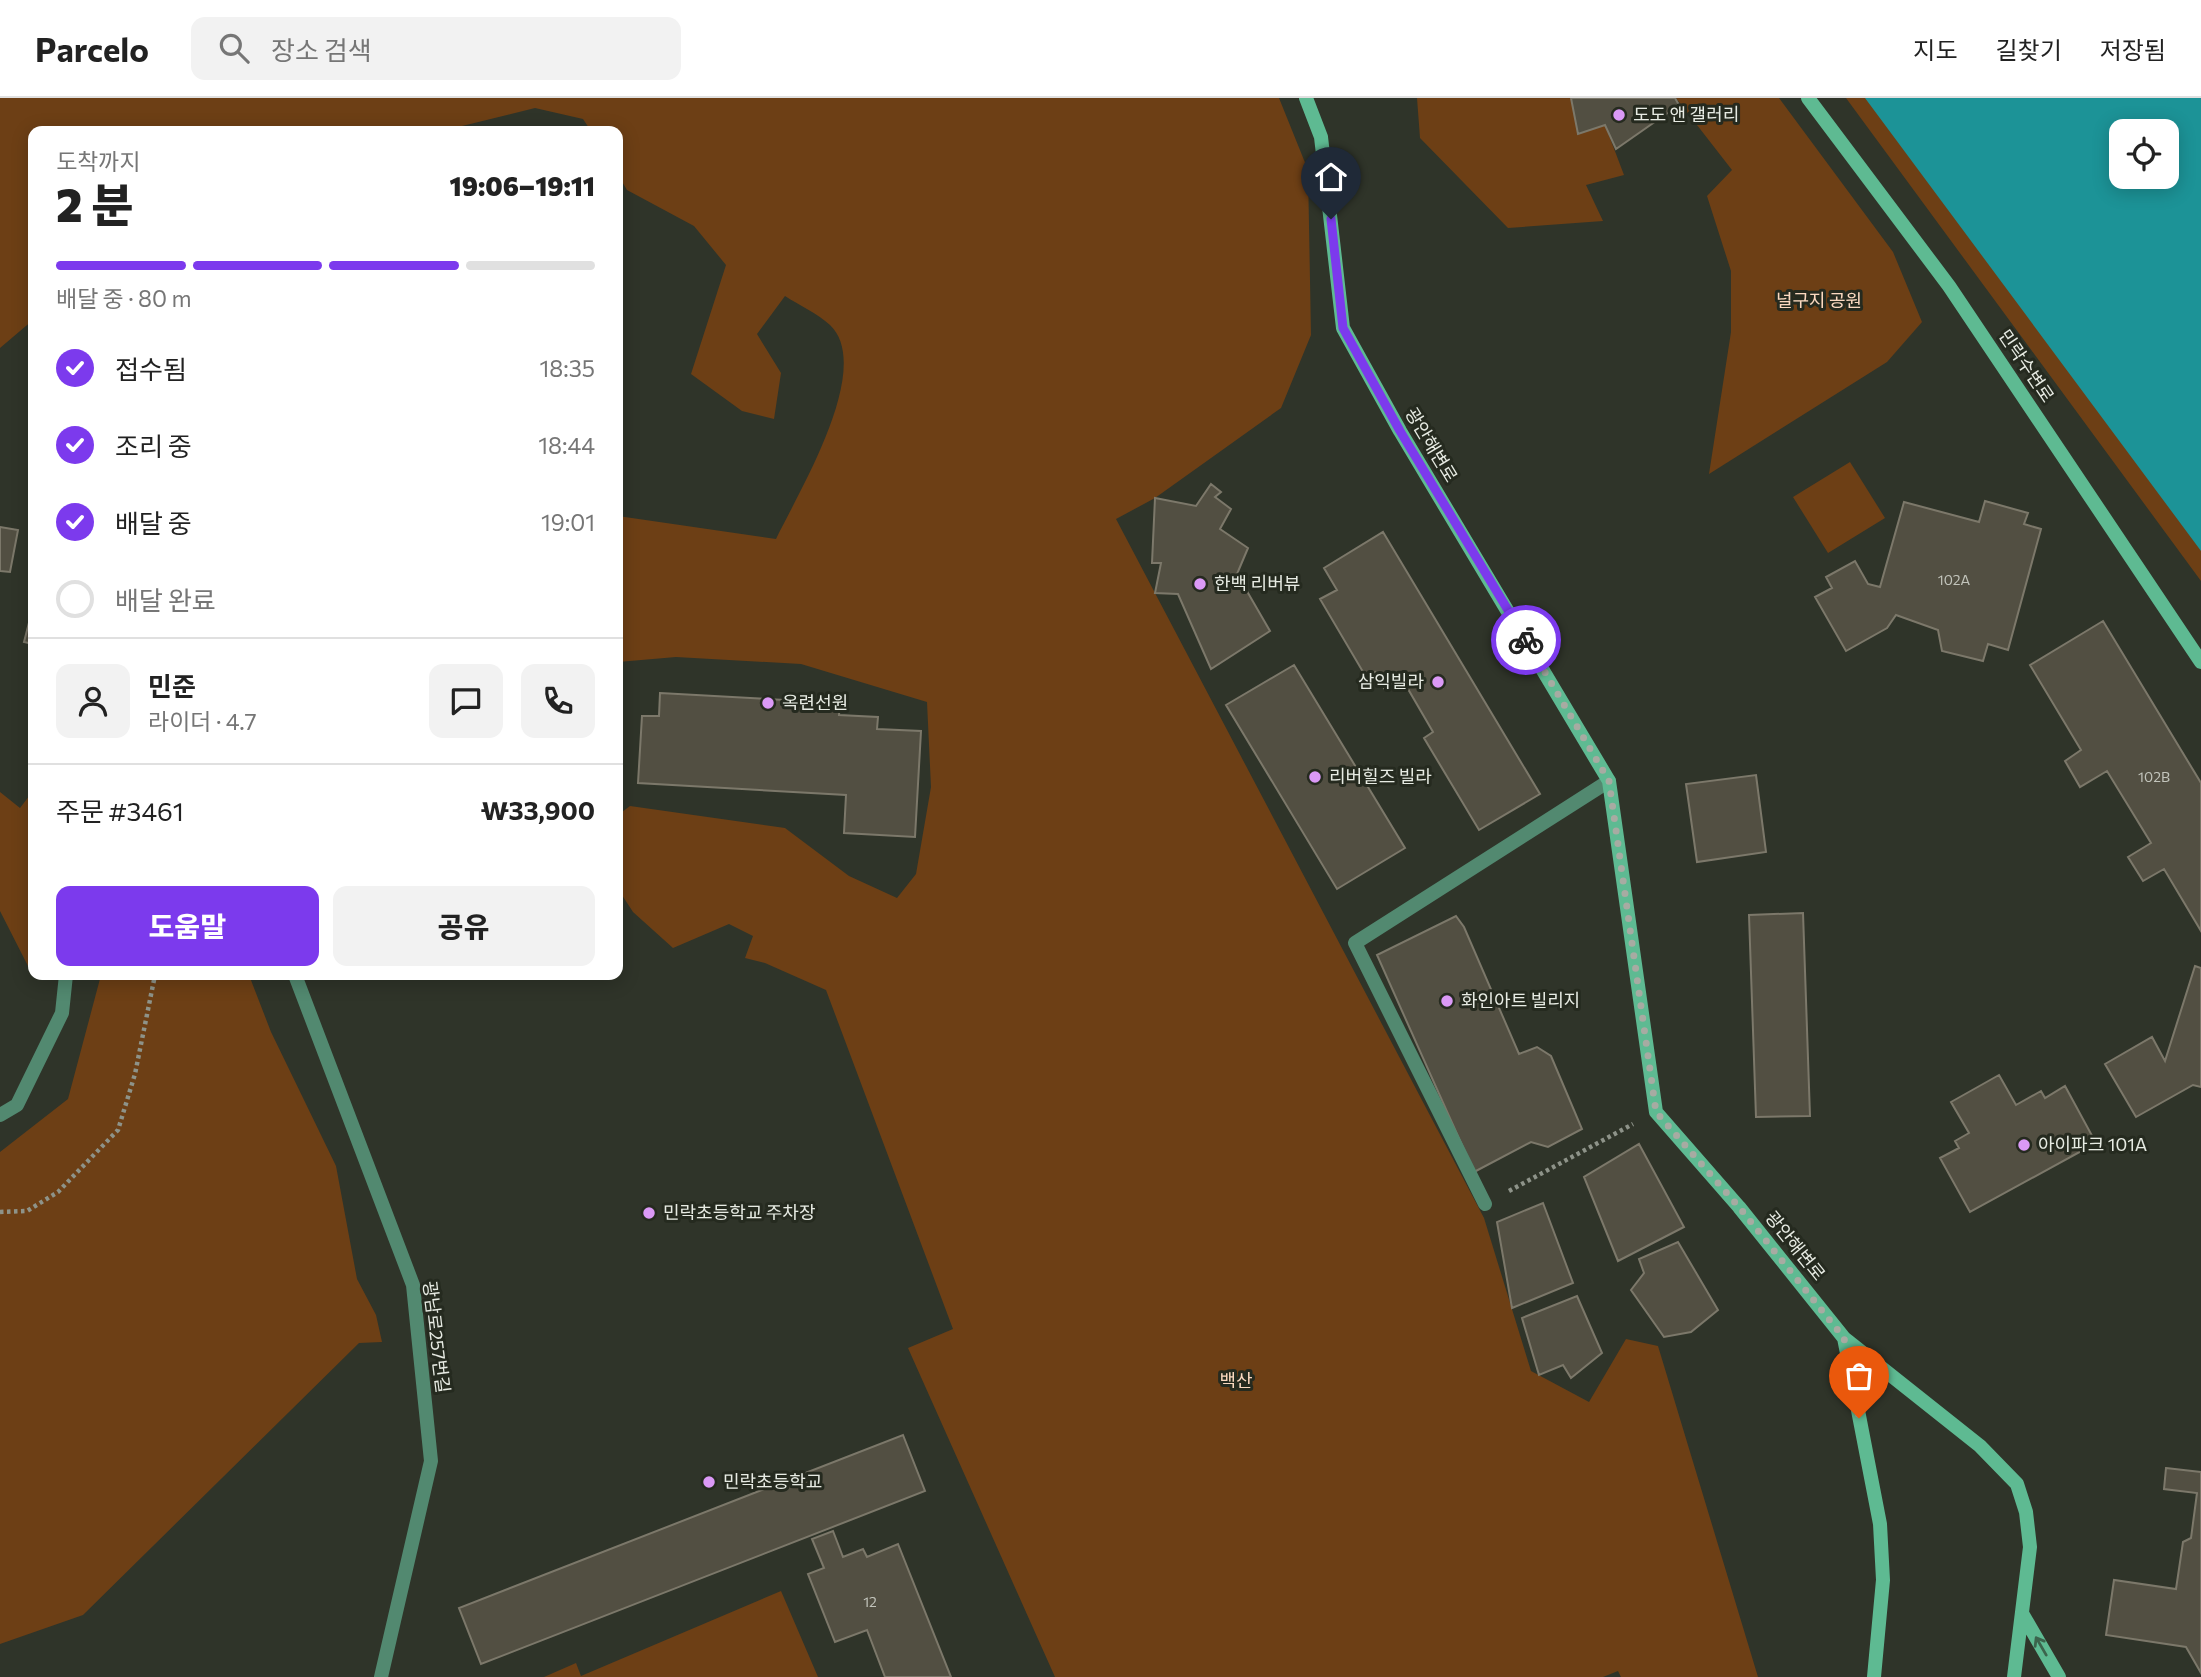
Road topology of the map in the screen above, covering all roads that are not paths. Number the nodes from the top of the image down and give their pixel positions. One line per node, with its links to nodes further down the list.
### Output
1 (1306, 98): 4 (street, 광안해변로)
2 (1808, 98): 3 (street, 민락수변로)
3 (2201, 662)
4 (1609, 781): 8 (street); 9 (street, 광안해변로)
5 (65, 980): 7 (street)
6 (297, 980): 11 (street, 광남로257번길)
7 (0, 1115)
8 (1485, 1204)
9 (1844, 1338): 10 (street, 광안해변로); 12 (street)
10 (2023, 1615): 13 (street, 광안해변로); 14 (street, one-way to 10)
11 (382, 1677)
12 (1874, 1677)
13 (2014, 1677)
14 (2059, 1677)

